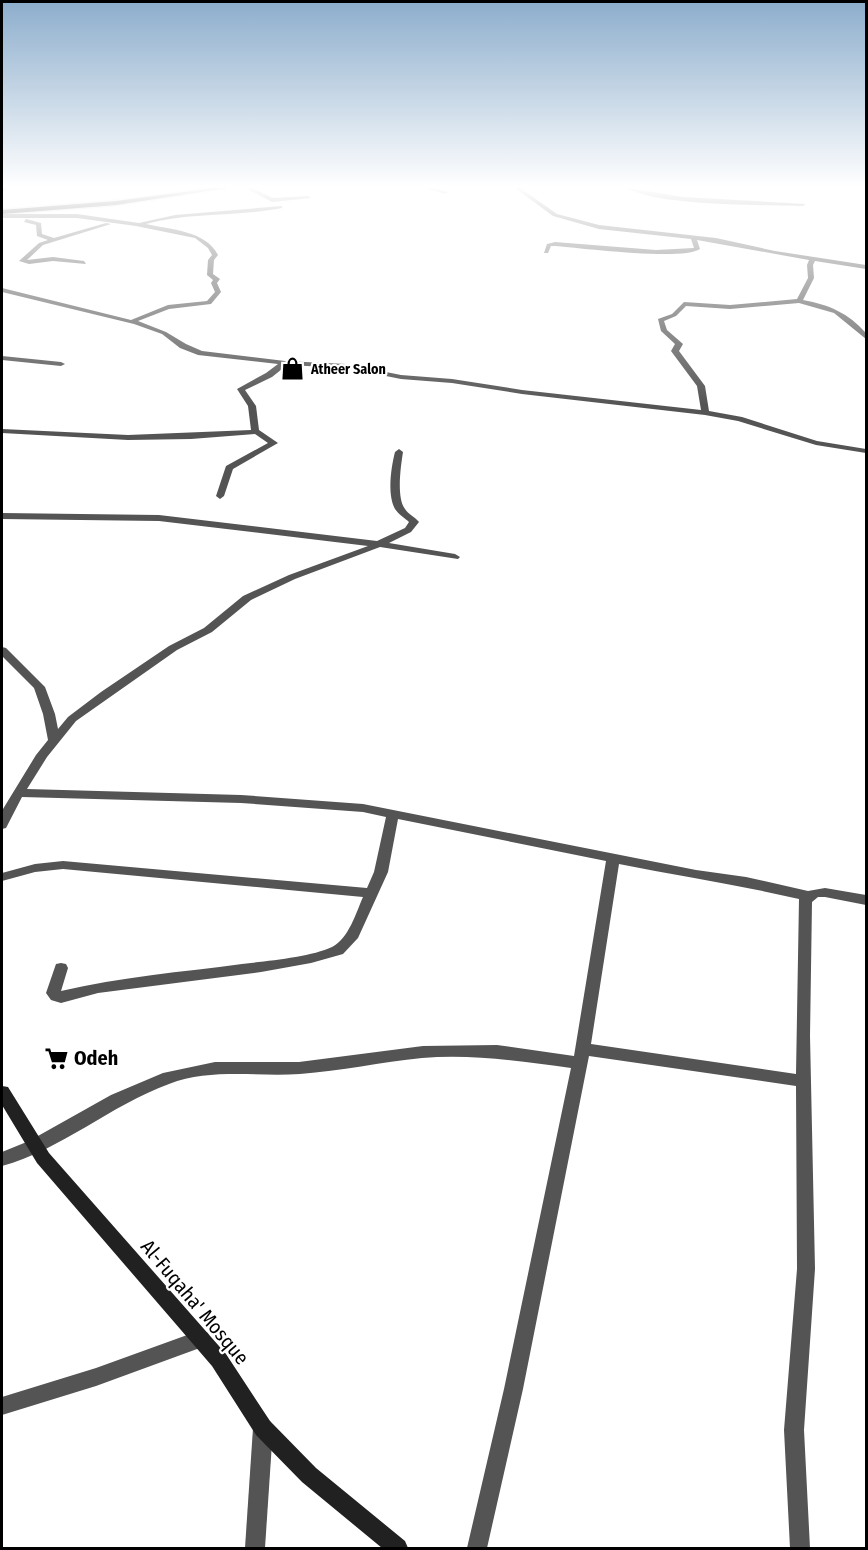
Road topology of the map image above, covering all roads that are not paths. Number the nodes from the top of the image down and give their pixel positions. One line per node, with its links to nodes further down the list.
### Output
1 (63, 260): 5 (street)
2 (210, 260): 9 (street)
3 (812, 260): 8 (street)
4 (822, 260): 6 (street)
5 (84, 263)
6 (866, 267)
7 (2, 290): 9 (street)
8 (799, 301): 10 (street); 14 (street)
9 (131, 322): 12 (street)
10 (867, 337)
11 (2, 358): 13 (street)
12 (285, 363): 14 (street); 16 (street)
13 (61, 364)
14 (705, 413): 17 (street)
15 (2, 431): 16 (street)
16 (255, 432): 19 (street)
17 (867, 451)
18 (399, 452): 21 (street)
19 (220, 496)
20 (2, 516): 21 (street)
21 (379, 544): 22 (street); 24 (street)
22 (455, 558)
23 (2, 650): 24 (street)
24 (54, 741): 25 (street)
25 (18, 793): 26 (street); 27 (street)
26 (393, 813): 28 (street); 30 (street)
27 (2, 825)
28 (613, 859): 31 (street); 34 (street)
29 (3, 872): 30 (street)
30 (372, 893): 33 (street)
31 (808, 896): 32 (street); 35 (street)
32 (867, 900)
33 (61, 968)
34 (582, 1056): 35 (street); 37 (street); 44 (street)
35 (804, 1081): 45 (street)
36 (2, 1092): 37 (street, Al-Fuqaha' Mosque)
37 (35, 1146): 38 (street); 39 (street, Al-Fuqaha' Mosque)
38 (2, 1159)
39 (201, 1339): 40 (street); 41 (street, Al-Fuqaha' Mosque)
40 (2, 1406)
41 (263, 1428): 42 (street); 43 (street, Al-Fuqaha' Mosque)
42 (255, 1548)
43 (398, 1548)
44 (477, 1548)
45 (800, 1548)

